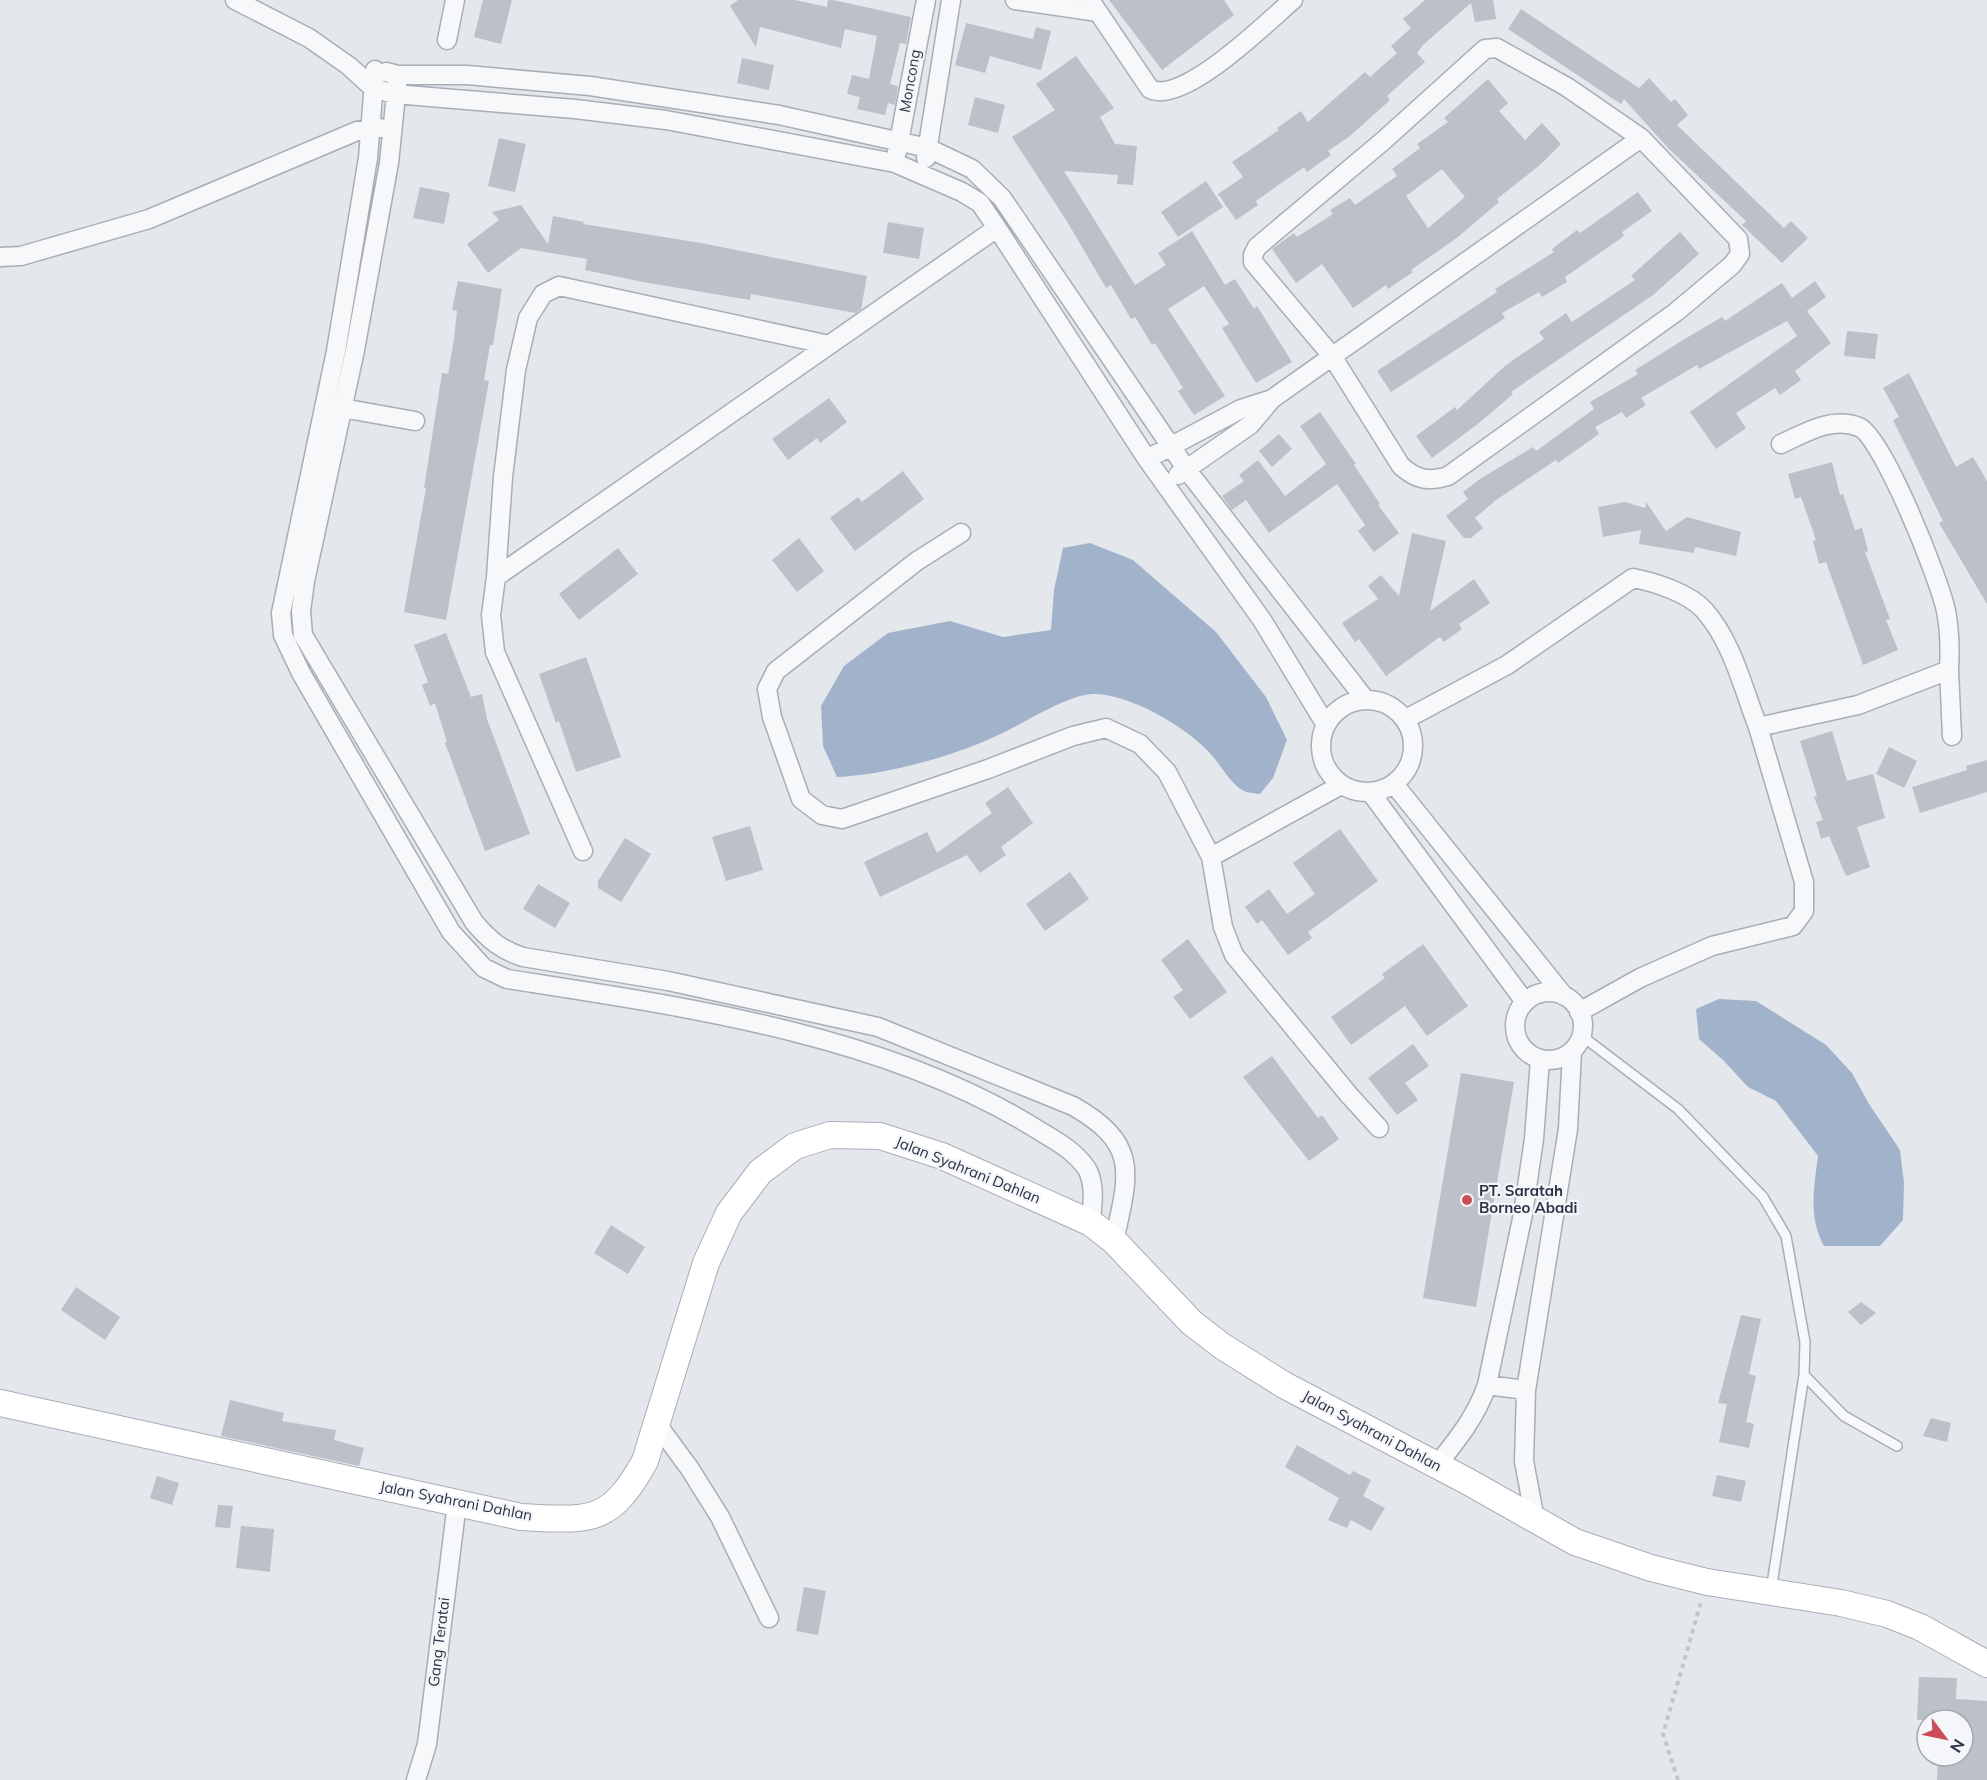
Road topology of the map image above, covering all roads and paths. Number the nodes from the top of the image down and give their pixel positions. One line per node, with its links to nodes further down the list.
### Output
1 (236, 0): 10 (street)
2 (455, 0): 9 (street)
3 (926, 0): 17 (street, Moncong)
4 (951, 0): 18 (street)
5 (1015, 0): 7 (street)
6 (1293, 0): 8 (street)
7 (1094, 6): 8 (street)
8 (1270, 7)
9 (447, 40)
10 (349, 66): 11 (street); 13 (street)
11 (375, 70): 12 (street); 13 (street)
12 (396, 85): 13 (street); 14 (street); 17 (street); 19 (street)
13 (373, 88): 15 (street)
14 (392, 126): 15 (street); 26 (street)
15 (369, 129): 22 (street); 53 (street)
16 (1641, 138): 24 (street); 24 (street); 24 (street)
17 (899, 141): 18 (street); 19 (street, Moncong)
18 (928, 148): 20 (street); 29 (street)
19 (895, 163): 20 (street)
20 (924, 174): 21 (street)
21 (997, 228): 23 (street); 30 (street)
22 (0, 257)
23 (829, 345): 34 (street); 34 (street)
24 (1332, 356): 25 (street)
25 (1272, 399): 29 (street); 31 (street)
26 (342, 408): 27 (street); 52 (street)
27 (415, 421)
28 (1781, 444): 35 (street)
29 (1170, 445): 30 (street); 31 (street)
30 (1147, 459): 32 (street)
31 (1188, 470): 32 (street); 36 (street)
32 (1165, 482): 38 (street)
33 (961, 533): 45 (street)
34 (496, 577): 44 (street)
35 (1949, 670): 39 (street); 40 (street)
36 (1365, 699): 37 (street); 38 (street)
37 (1406, 719): 39 (street); 41 (street)
38 (1326, 725): 42 (street)
39 (1758, 727): 48 (street)
40 (1952, 736)
41 (1394, 784): 43 (street); 46 (street)
42 (1341, 785): 43 (street); 45 (street)
43 (1371, 793): 47 (street)
44 (583, 851)
45 (1211, 857): 54 (street)
46 (1564, 996): 47 (street); 48 (street)
47 (1525, 1002): 51 (street)
48 (1579, 1012): 49 (street)
49 (1582, 1036): 50 (street); 57 (lane)
50 (1572, 1052): 51 (street); 59 (street)
51 (1540, 1059): 58 (street)
52 (1044, 1096): 53 (street); 56 (street)
53 (1030, 1126): 55 (street)
54 (1379, 1128)
55 (1091, 1223): 56 (street, Jalan Syahrani Dahlan); 61 (street, Jalan Syahrani Dahlan)
56 (1114, 1241): 63 (street, Jalan Syahrani Dahlan)
57 (1804, 1375): 62 (lane); 67 (lane)
58 (1487, 1385): 59 (street); 63 (street)
59 (1526, 1390): 65 (street)
60 (0, 1403): 64 (street, Jalan Syahrani Dahlan)
61 (657, 1424): 64 (street, Jalan Syahrani Dahlan); 68 (street)
62 (1897, 1446)
63 (1437, 1465): 65 (street, Jalan Syahrani Dahlan)
64 (457, 1503): 70 (street, Gang Teratai)
65 (1535, 1520): 66 (street, Jalan Syahrani Dahlan)
66 (1707, 1582): 67 (street, Jalan Syahrani Dahlan); 71 (path)
67 (1771, 1593): 69 (street, Jalan Syahrani Dahlan)
68 (769, 1618)
69 (1987, 1664)
70 (416, 1780)
71 (1678, 1780)

